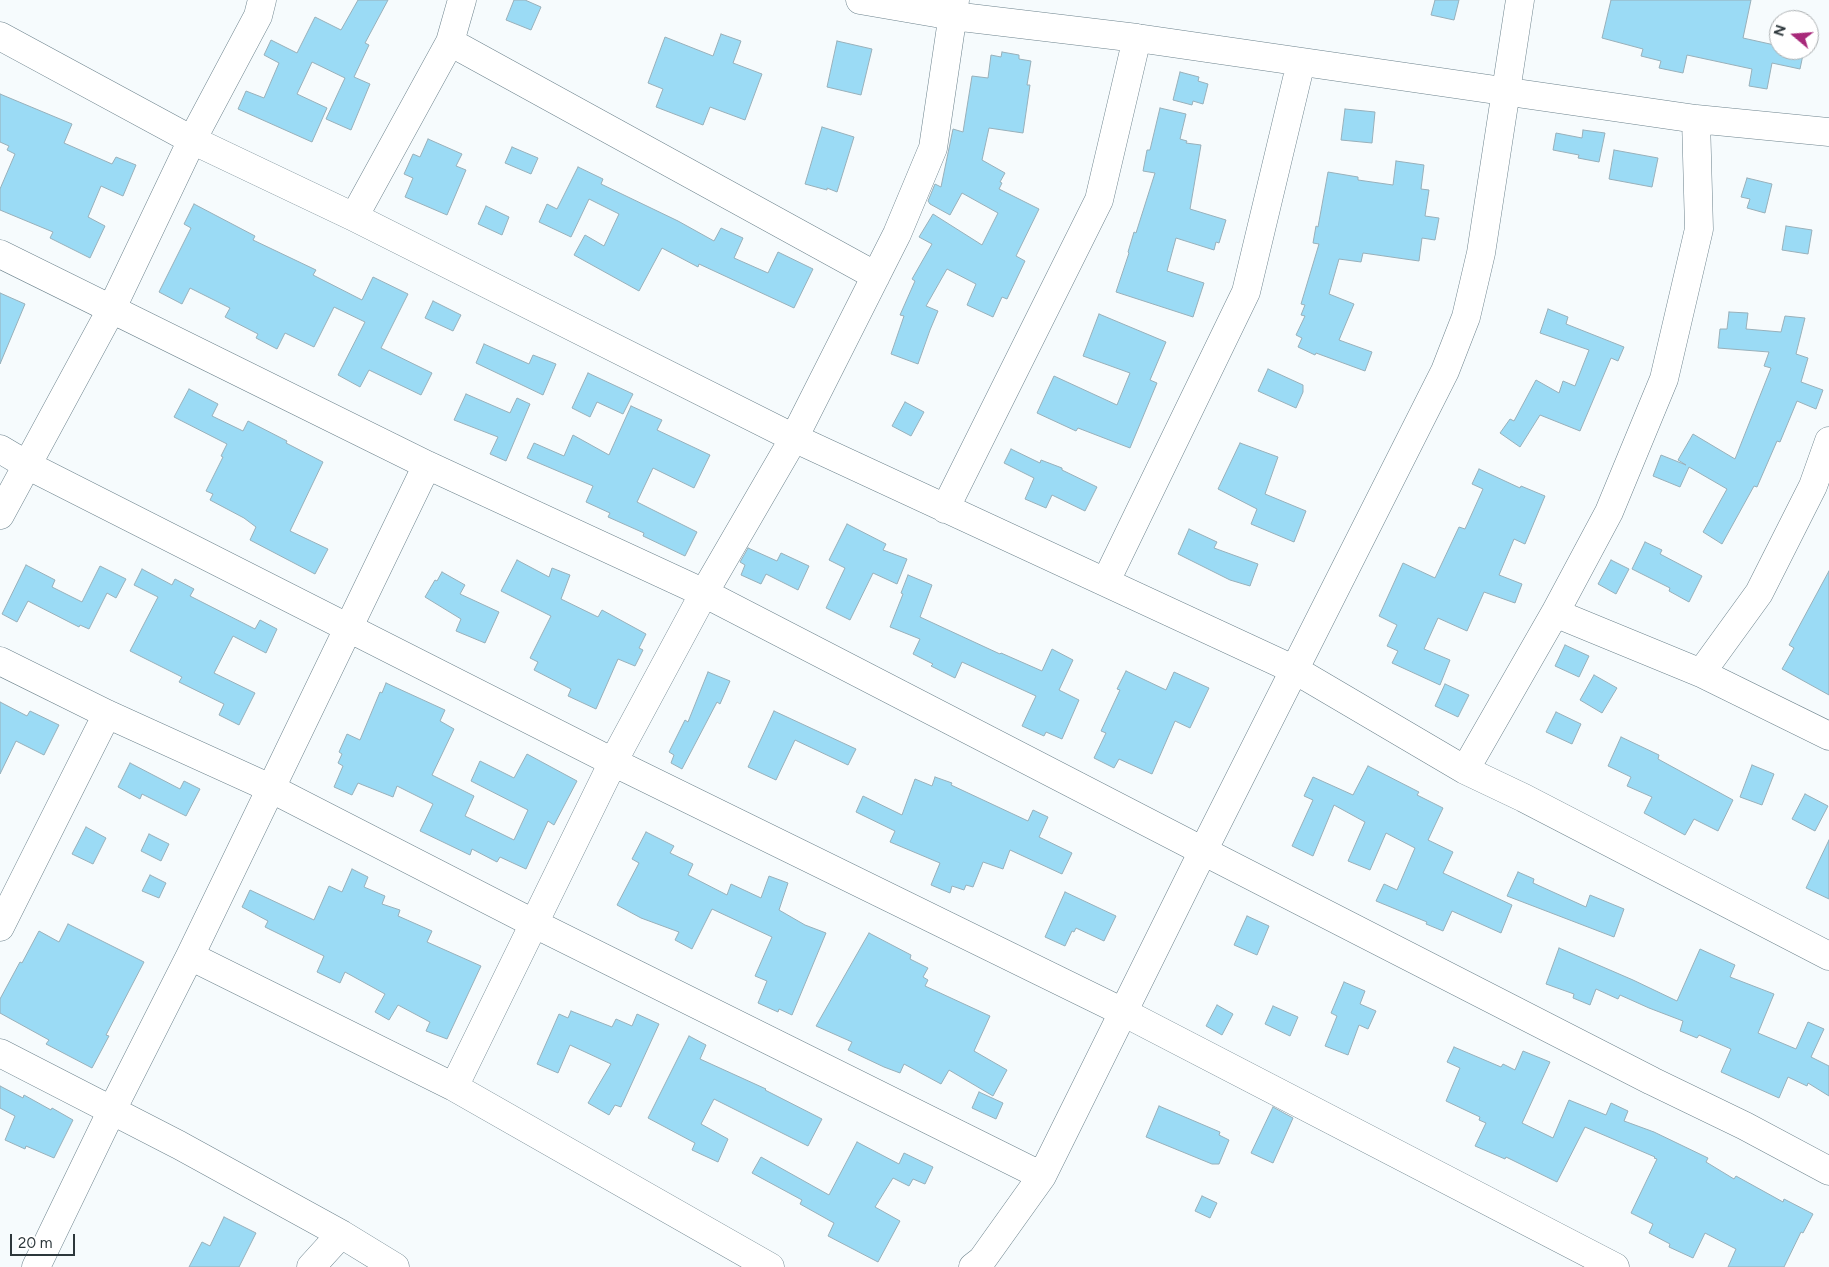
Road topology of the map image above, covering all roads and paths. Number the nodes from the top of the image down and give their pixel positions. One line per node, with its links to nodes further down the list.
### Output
1 (262, 0): 13 (street)
2 (462, 0): 8 (street)
3 (860, 0): 5 (street)
4 (1520, 0): 10 (street)
5 (954, 8): 7 (street); 16 (street)
6 (0, 36): 13 (street)
7 (1137, 38): 9 (street); 23 (street)
8 (450, 42): 14 (street); 16 (street)
9 (1301, 62): 10 (street); 25 (street)
10 (1505, 91): 11 (street); 30 (street)
11 (1696, 119): 12 (street); 27 (street)
12 (1829, 132)
13 (192, 140): 14 (street); 17 (street)
14 (354, 218): 18 (street)
15 (0, 254): 17 (street)
16 (876, 276): 18 (street)
17 (111, 310): 21 (street); 22 (street)
18 (794, 438): 23 (street); 26 (street)
19 (1829, 441): 31 (street)
20 (0, 449): 21 (street)
21 (27, 464): 24 (street); 28 (street)
22 (427, 465): 26 (street); 28 (street)
23 (945, 508): 25 (street)
24 (0, 515)
25 (1106, 581): 30 (street)
26 (704, 593): 34 (street); 37 (street)
27 (1555, 612): 31 (street); 35 (street)
28 (348, 628): 34 (street); 36 (street)
29 (0, 661): 32 (street)
30 (1295, 670): 35 (street); 37 (street)
31 (1702, 673): 33 (street)
32 (108, 714): 36 (street); 39 (street)
33 (1829, 736)
34 (613, 762): 38 (street); 42 (street)
35 (1465, 770): 41 (street)
36 (270, 788): 38 (street); 40 (street)
37 (1203, 851): 42 (street); 46 (street)
38 (535, 924): 44 (street); 47 (street)
39 (0, 927)
40 (190, 956): 44 (street); 45 (street)
41 (1829, 956)
42 (1123, 1012): 47 (street); 54 (street)
43 (0, 1053): 45 (street)
44 (454, 1087): 52 (street)
45 (112, 1110): 48 (street); 49 (street)
46 (1829, 1171)
47 (1042, 1176): 53 (street)
48 (341, 1234): 50 (street); 51 (street)
49 (36, 1267)
50 (311, 1267)
51 (395, 1267)
52 (770, 1267)
53 (973, 1267)
54 (1615, 1267)

